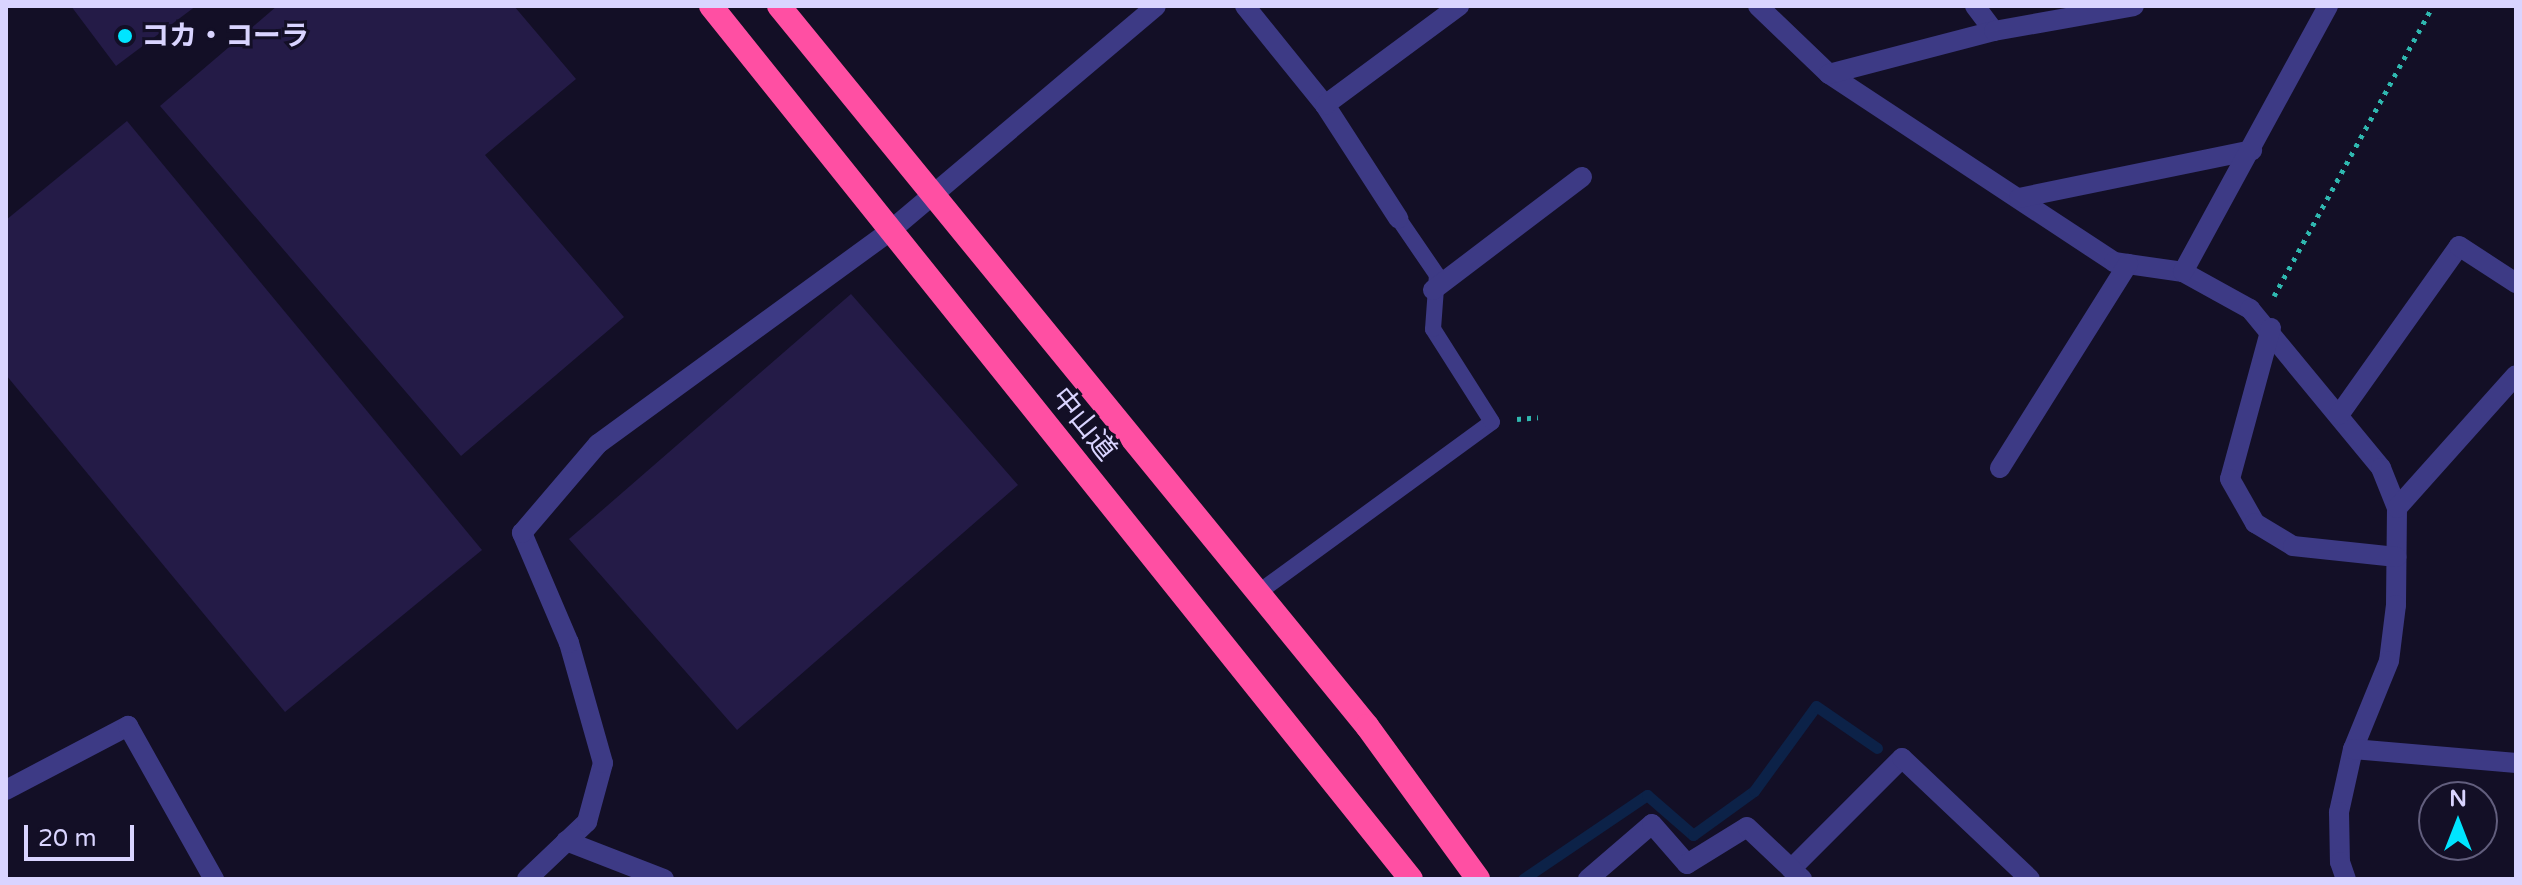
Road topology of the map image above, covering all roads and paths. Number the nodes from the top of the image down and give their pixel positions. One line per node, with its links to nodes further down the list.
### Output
1 (711, 6): 19 (highway, 中山道)
2 (779, 6): 16 (highway, 中山道)
3 (1156, 6): 16 (street)
4 (1245, 6): 13 (street)
5 (1459, 6): 13 (street)
6 (1758, 6): 12 (street)
7 (1975, 6): 11 (street)
8 (2134, 6): 11 (street)
9 (2328, 6): 14 (street)
10 (2433, 6): 24 (path)
11 (1994, 31): 12 (street)
12 (1829, 74): 17 (street)
13 (1325, 105): 18 (street)
14 (2252, 150): 17 (street); 21 (street)
15 (1582, 177): 23 (street)
16 (932, 192): 19 (street); 30 (highway, 中山道)
17 (2019, 198): 20 (street)
18 (1398, 218): 23 (lane)
19 (890, 231): 34 (street); 37 (highway, 中山道)
20 (2128, 264): 21 (street); 27 (street)
21 (2183, 272): 24 (street)
22 (2516, 283): 26 (street)
23 (1433, 290): 30 (lane)
24 (2266, 324): 26 (street); 29 (street)
25 (2516, 375): 28 (street)
26 (2339, 415): 28 (street)
27 (2000, 468)
28 (2397, 508): 29 (street)
29 (2396, 557): 31 (street)
30 (1259, 592): 40 (highway, 中山道)
31 (2353, 749): 32 (street); 43 (street)
32 (2516, 763)
33 (6, 790): 38 (street)
34 (566, 841): 36 (street); 39 (street)
35 (1796, 874): 41 (street); 42 (street)
36 (538, 875)
37 (1404, 875)
38 (214, 879)
39 (664, 879)
40 (1478, 879)
41 (1588, 879)
42 (2030, 879)
43 (2346, 879)

